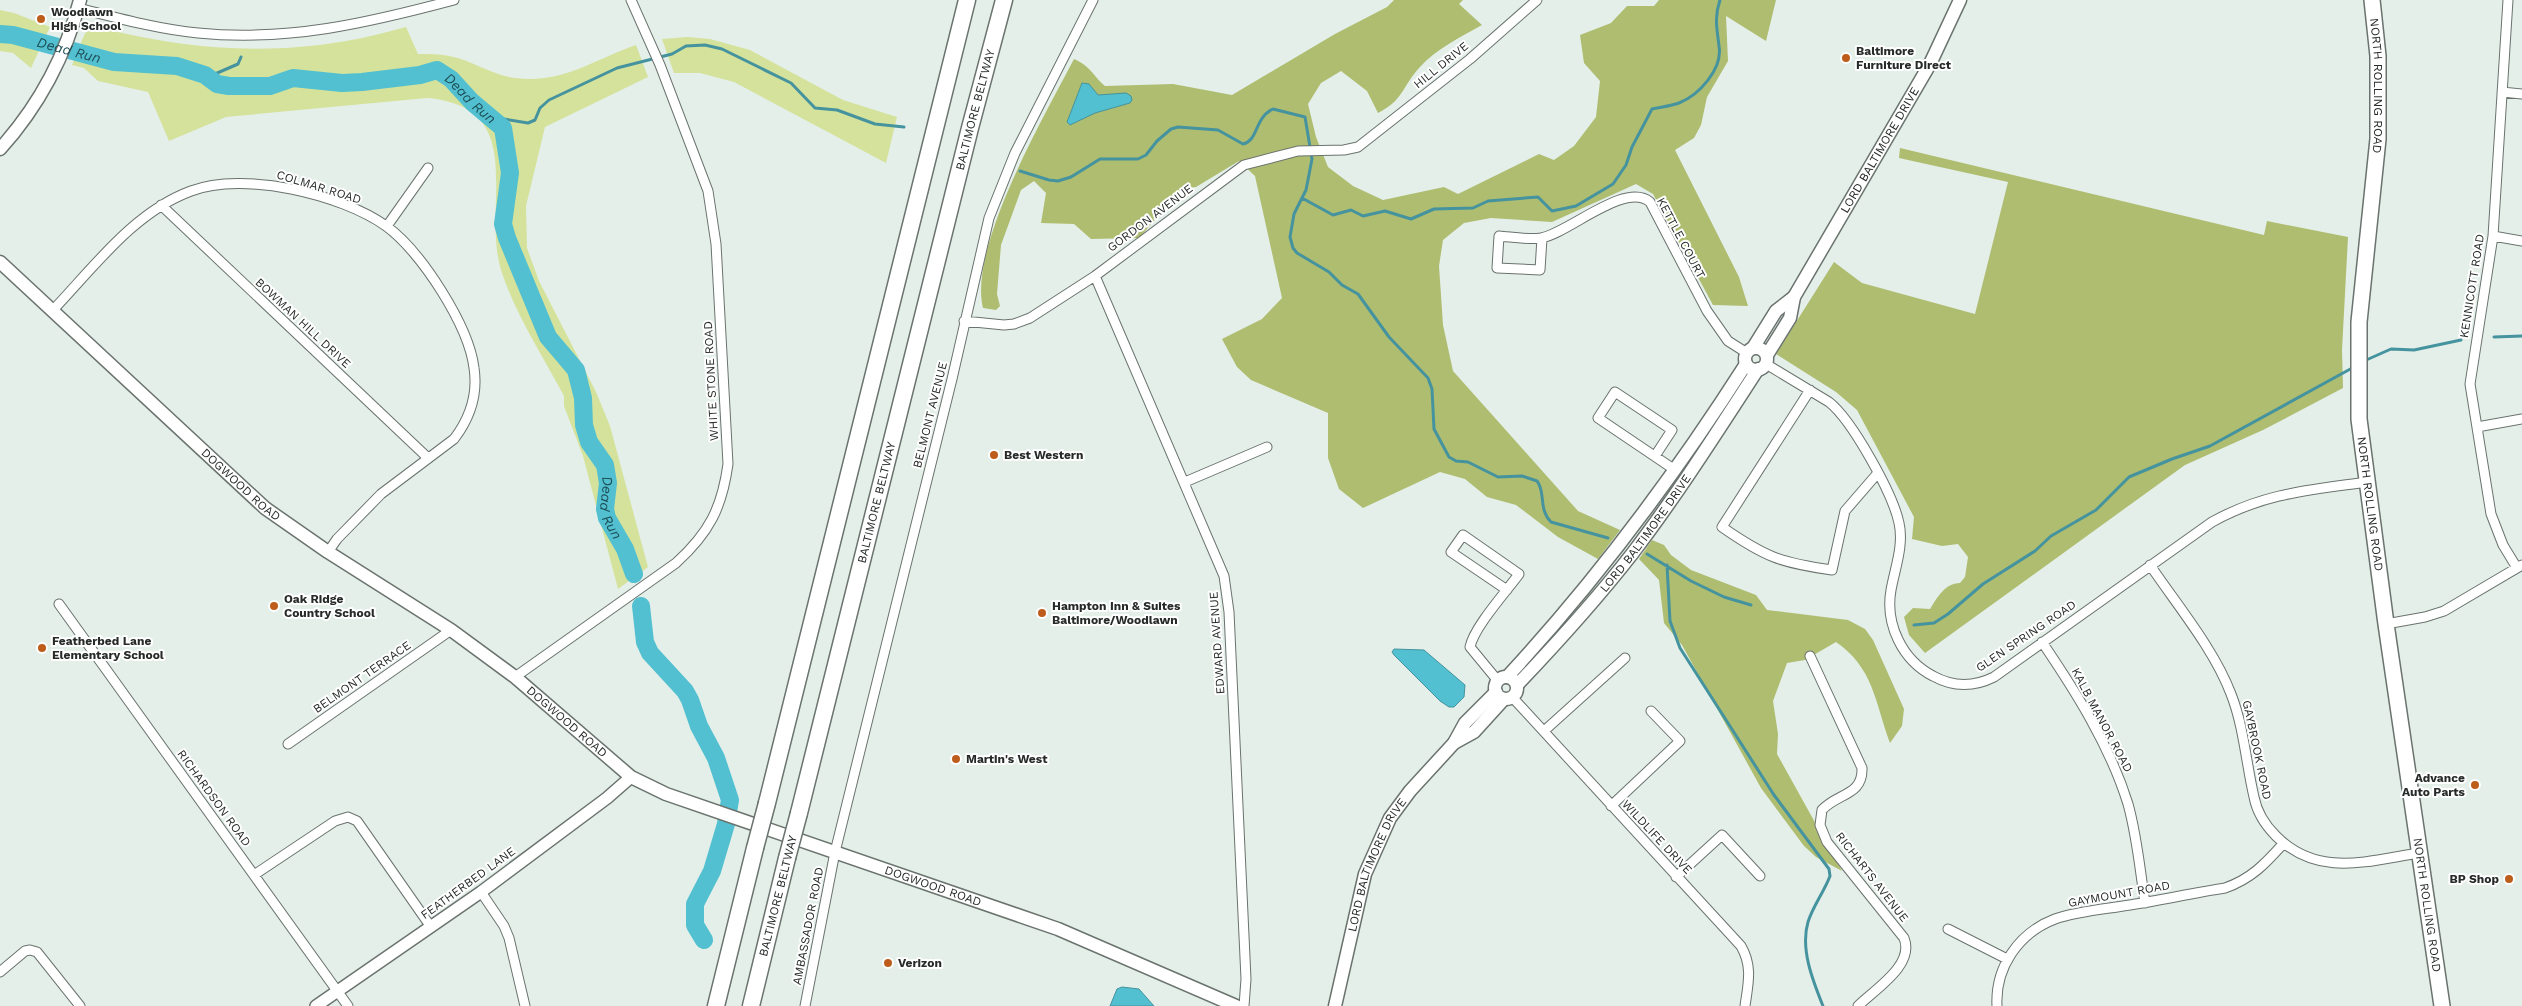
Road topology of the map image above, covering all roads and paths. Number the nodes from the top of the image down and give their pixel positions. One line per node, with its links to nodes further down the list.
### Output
1 (454, 0): 10 (street)
2 (631, 0): 48 (street, WHITE STONE ROAD)
3 (967, 0): 72 (highway, bridge)
4 (1004, 0): 73 (highway, BALTIMORE BELTWAY, bridge)
5 (1093, 0): 25 (street, BELMONT AVENUE)
6 (1537, 0): 13 (street, HILL DRIVE)
7 (1960, 0): 23 (main road, LORD BALTIMORE DRIVE)
8 (2372, 0): 37 (main road, NORTH ROLLING ROAD)
9 (2508, 0): 11 (street, KENNICOTT ROAD)
10 (79, 4): 14 (main road)
11 (2502, 92): 12 (street); 18 (street, KENNICOTT ROAD)
12 (2522, 94)
13 (1358, 146): 22 (street, GORDON AVENUE)
14 (0, 149)
15 (428, 168): 17 (street)
16 (160, 205): 17 (street, COLMAR ROAD); 24 (street, COLMAR ROAD); 33 (street, BOWMAN HILL DRIVE)
17 (386, 226): 33 (street, COLMAR ROAD)
18 (2493, 236): 20 (street); 30 (street, KENNICOTT ROAD)
19 (1542, 238): 19 (street, KETTLE COURT); 26 (street, KETTLE COURT)
20 (2522, 241)
21 (0, 262): 24 (main road, DOGWOOD ROAD)
22 (1095, 276): 25 (street, GORDON AVENUE); 36 (street, EDWARD AVENUE)
23 (1794, 297): 26 (main road, LORD BALTIMORE DRIVE); 27 (main road, LORD BALTIMORE DRIVE)
24 (53, 310): 38 (main road, DOGWOOD ROAD)
25 (964, 321): 56 (street, BELMONT AVENUE)
26 (1749, 355): 27 (main road); 27 (main road); 34 (main road, LORD BALTIMORE DRIVE)
27 (1764, 363): 28 (street, GLEN SPRING ROAD); 49 (main road, LORD BALTIMORE DRIVE)
28 (1810, 390): 35 (street, GLEN SPRING ROAD); 35 (street)
29 (2522, 419): 30 (street)
30 (2477, 427): 40 (street, KENNICOTT ROAD)
31 (1268, 447): 36 (street)
32 (1655, 456): 32 (street); 34 (street)
33 (428, 458): 38 (street, COLMAR ROAD)
34 (1676, 470): 49 (main road, LORD BALTIMORE DRIVE)
35 (1877, 474): 45 (street, GLEN SPRING ROAD)
36 (1185, 482): 76 (street, EDWARD AVENUE)
37 (2367, 482): 39 (street, GLEN SPRING ROAD); 43 (main road, NORTH ROLLING ROAD)
38 (328, 552): 44 (main road, DOGWOOD ROAD)
39 (2150, 566): 45 (street, GLEN SPRING ROAD); 55 (street, GAYBROOK ROAD)
40 (2520, 567): 43 (street)
41 (1507, 590): 41 (street, WILDLIFE DRIVE); 49 (street, WILDLIFE DRIVE)
42 (59, 604): 58 (street, RICHARDSON ROAD)
43 (2386, 624): 57 (main road, NORTH ROLLING ROAD)
44 (451, 630): 48 (main road, DOGWOOD ROAD); 52 (street, BELMONT TERRACE)
45 (2042, 642): 62 (street, KALB MANOR ROAD)
46 (1810, 656): 79 (street, RICHARTS AVENUE)
47 (1625, 658): 51 (street)
48 (515, 677): 53 (main road, DOGWOOD ROAD)
49 (1506, 689): 51 (street, WILDLIFE DRIVE); 77 (main road, LORD BALTIMORE DRIVE)
50 (1651, 711): 54 (street)
51 (1544, 731): 54 (street, WILDLIFE DRIVE)
52 (288, 744)
53 (631, 777): 56 (main road, DOGWOOD ROAD); 61 (street, FEATHERBED LANE)
54 (1611, 806): 60 (street, WILDLIFE DRIVE)
55 (2283, 844): 57 (street, GAYBROOK ROAD); 62 (street, GAYMOUNT ROAD)
56 (835, 852): 74 (street, AMBASSADOR ROAD); 75 (main road, DOGWOOD ROAD)
57 (2419, 853): 81 (main road, NORTH ROLLING ROAD)
58 (254, 875): 63 (street); 67 (street, RICHARDSON ROAD)
59 (1760, 876): 60 (street)
60 (1676, 877): 78 (street, WILDLIFE DRIVE)
61 (481, 892): 63 (street, FEATHERBED LANE); 71 (street)
62 (2145, 902): 65 (street, GAYMOUNT ROAD)
63 (431, 927): 67 (street, FEATHERBED LANE)
64 (1948, 929): 65 (street)
65 (2007, 959): 80 (street, GAYMOUNT ROAD)
66 (0, 972): 68 (street)
67 (338, 991): 69 (street, FEATHERBED LANE); 70 (street, RICHARDSON ROAD)
68 (80, 1006)
69 (316, 1006)
70 (348, 1006)
71 (524, 1006)
72 (716, 1006)
73 (750, 1006)
74 (804, 1006)
75 (1236, 1006)
76 (1244, 1006)
77 (1334, 1006)
78 (1745, 1006)
79 (1858, 1006)
80 (1997, 1006)
81 (2442, 1006)

